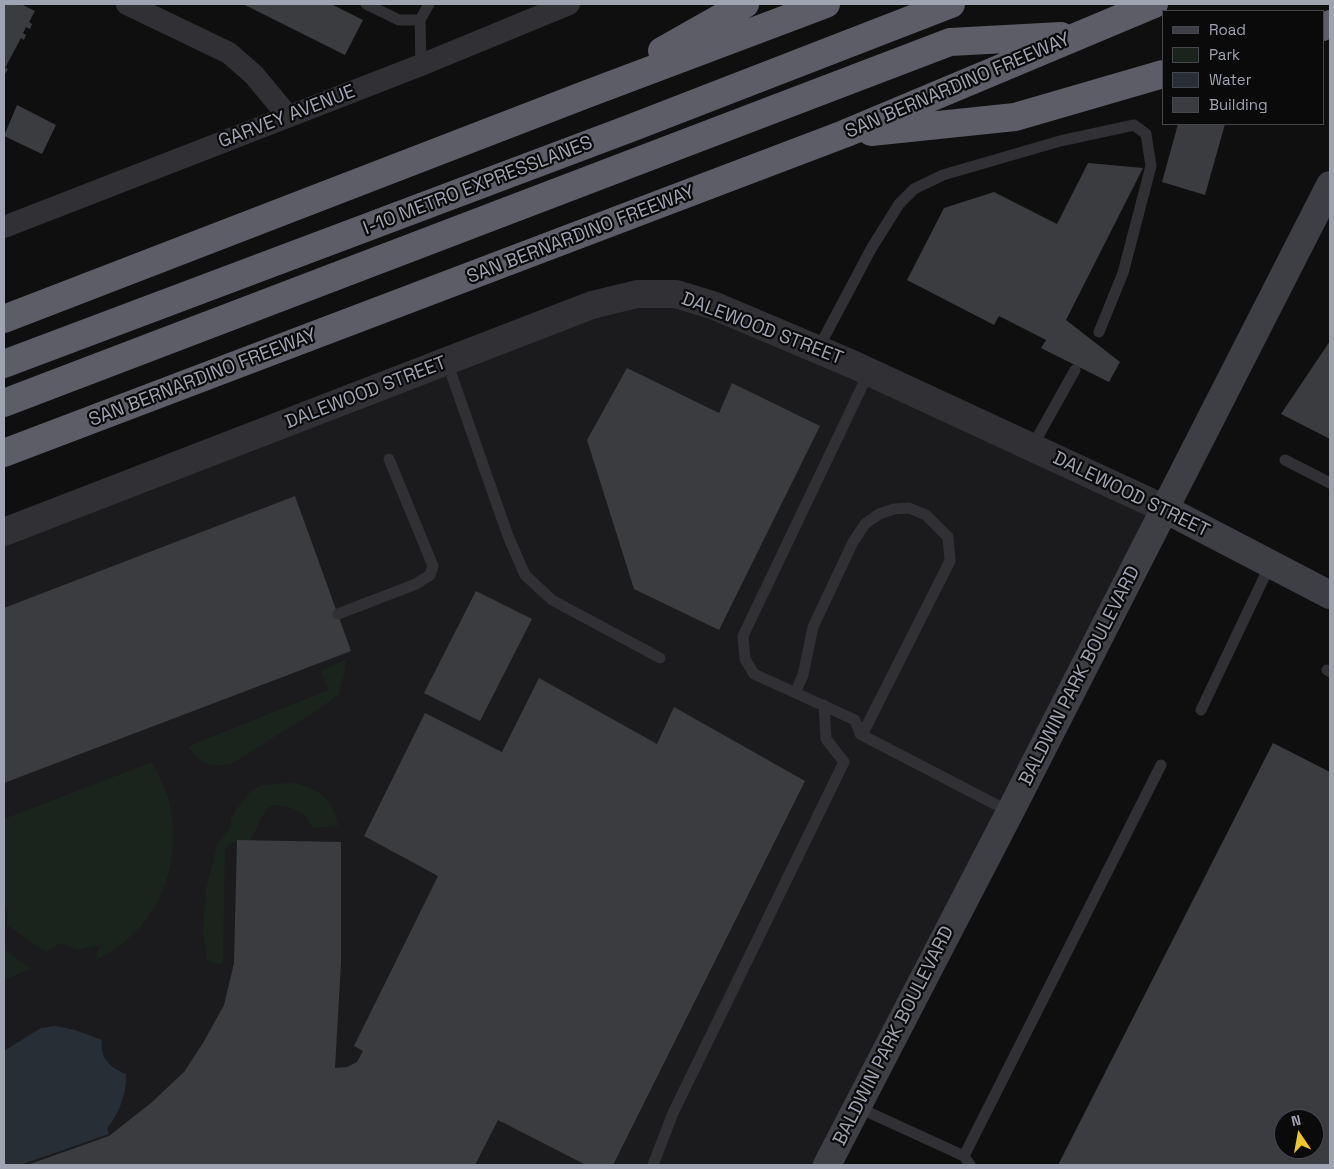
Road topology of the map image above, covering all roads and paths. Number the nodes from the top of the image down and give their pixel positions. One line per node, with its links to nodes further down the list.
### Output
1 (127, 4): 14 (street)
2 (366, 4): 9 (lane)
3 (429, 4): 9 (lane)
4 (569, 4): 11 (street, GARVEY AVENUE)
5 (745, 4): 13 (highway)
6 (826, 4): 13 (highway)
7 (951, 4): 22 (highway, I-10 METRO EXPRESSLANES)
8 (1154, 4): 10 (highway, SAN BERNARDINO FREEWAY)
9 (420, 20): 11 (lane)
10 (1080, 34): 15 (highway, SAN BERNARDINO FREEWAY); 25 (highway)
11 (421, 65): 14 (street, GARVEY AVENUE)
12 (1162, 74): 15 (highway)
13 (587, 94): 18 (highway)
14 (288, 116): 17 (street, GARVEY AVENUE)
15 (844, 134): 27 (highway, SAN BERNARDINO FREEWAY)
16 (1330, 185): 31 (main road, BALDWIN PARK BOULEVARD)
17 (4, 227)
18 (4, 319)
19 (1100, 332): 20 (lane)
20 (818, 350): 21 (street, DALEWOOD STREET); 24 (street, DALEWOOD STREET)
21 (448, 362): 32 (street, DALEWOOD STREET); 36 (lane)
22 (4, 364)
23 (1075, 370): 26 (lane)
24 (869, 372): 26 (street, DALEWOOD STREET); 37 (lane)
25 (4, 402)
26 (1032, 447): 31 (street, DALEWOOD STREET)
27 (4, 453)
28 (389, 459): 35 (lane)
29 (1285, 460): 30 (lane)
30 (1330, 484)
31 (1165, 509): 33 (main road, DALEWOOD STREET); 42 (main road, BALDWIN PARK BOULEVARD)
32 (4, 532)
33 (1270, 565): 34 (main road, DALEWOOD STREET); 39 (lane)
34 (1330, 595)
35 (338, 614)
36 (660, 658)
37 (795, 693): 38 (lane); 40 (lane)
38 (824, 705): 40 (lane); 45 (lane)
39 (1201, 710)
40 (862, 736): 42 (lane)
41 (1161, 765): 44 (lane)
42 (1010, 812): 43 (main road, BALDWIN PARK BOULEVARD)
43 (857, 1107): 44 (lane); 46 (main road, BALDWIN PARK BOULEVARD)
44 (967, 1161)
45 (652, 1165)
46 (827, 1165)

